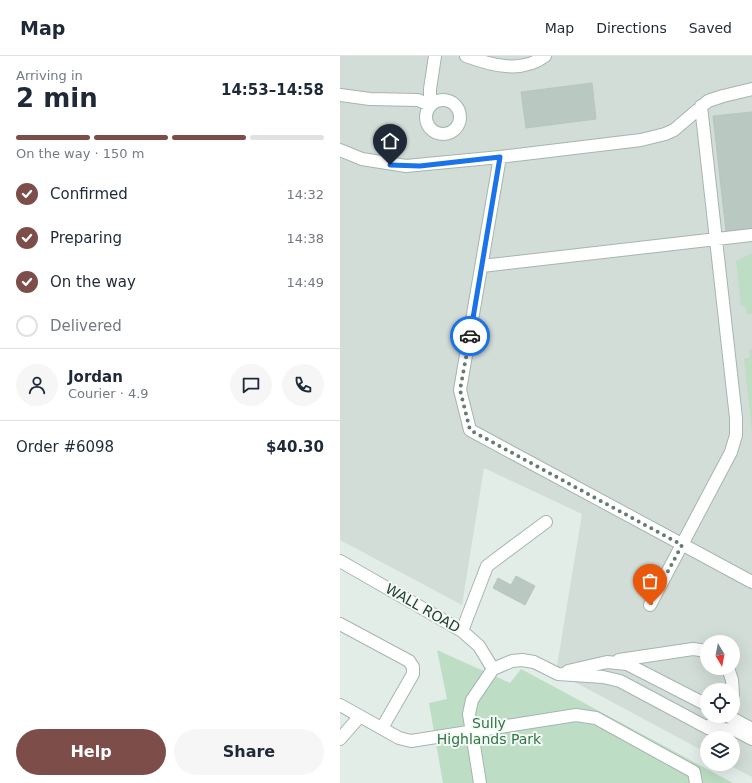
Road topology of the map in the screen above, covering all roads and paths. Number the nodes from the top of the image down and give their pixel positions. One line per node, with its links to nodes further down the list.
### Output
1 (435, 56): 5 (street)
2 (466, 56): 3 (street)
3 (545, 56)
4 (752, 90): 6 (street)
5 (340, 95)
6 (701, 106): 8 (street); 10 (street)
7 (340, 150): 8 (street)
8 (500, 157): 11 (street)
9 (752, 235): 10 (street)
10 (716, 241): 11 (street); 13 (street)
11 (482, 266): 13 (street)
12 (546, 522): 18 (street)
13 (682, 545): 15 (street); 16 (street)
14 (340, 561): 18 (street, WALL ROAD)
15 (752, 582)
16 (650, 605)
17 (340, 624): 30 (street)
18 (462, 631): 21 (street, WALL ROAD)
19 (700, 650): 20 (street)
20 (607, 662): 22 (street); 23 (street)
21 (494, 669): 23 (street); 33 (street)
22 (642, 671): 24 (street); 25 (street)
23 (558, 674): 24 (street)
24 (632, 687): 31 (street)
25 (700, 701)
26 (340, 705): 27 (street)
27 (360, 716): 30 (street); 34 (street)
28 (740, 722): 32 (street)
29 (713, 723): 31 (street)
30 (382, 728): 33 (street)
31 (708, 728): 35 (street)
32 (752, 728)
33 (472, 732): 36 (street); 37 (street)
34 (340, 739)
35 (752, 739)
36 (480, 783)
37 (696, 783)

